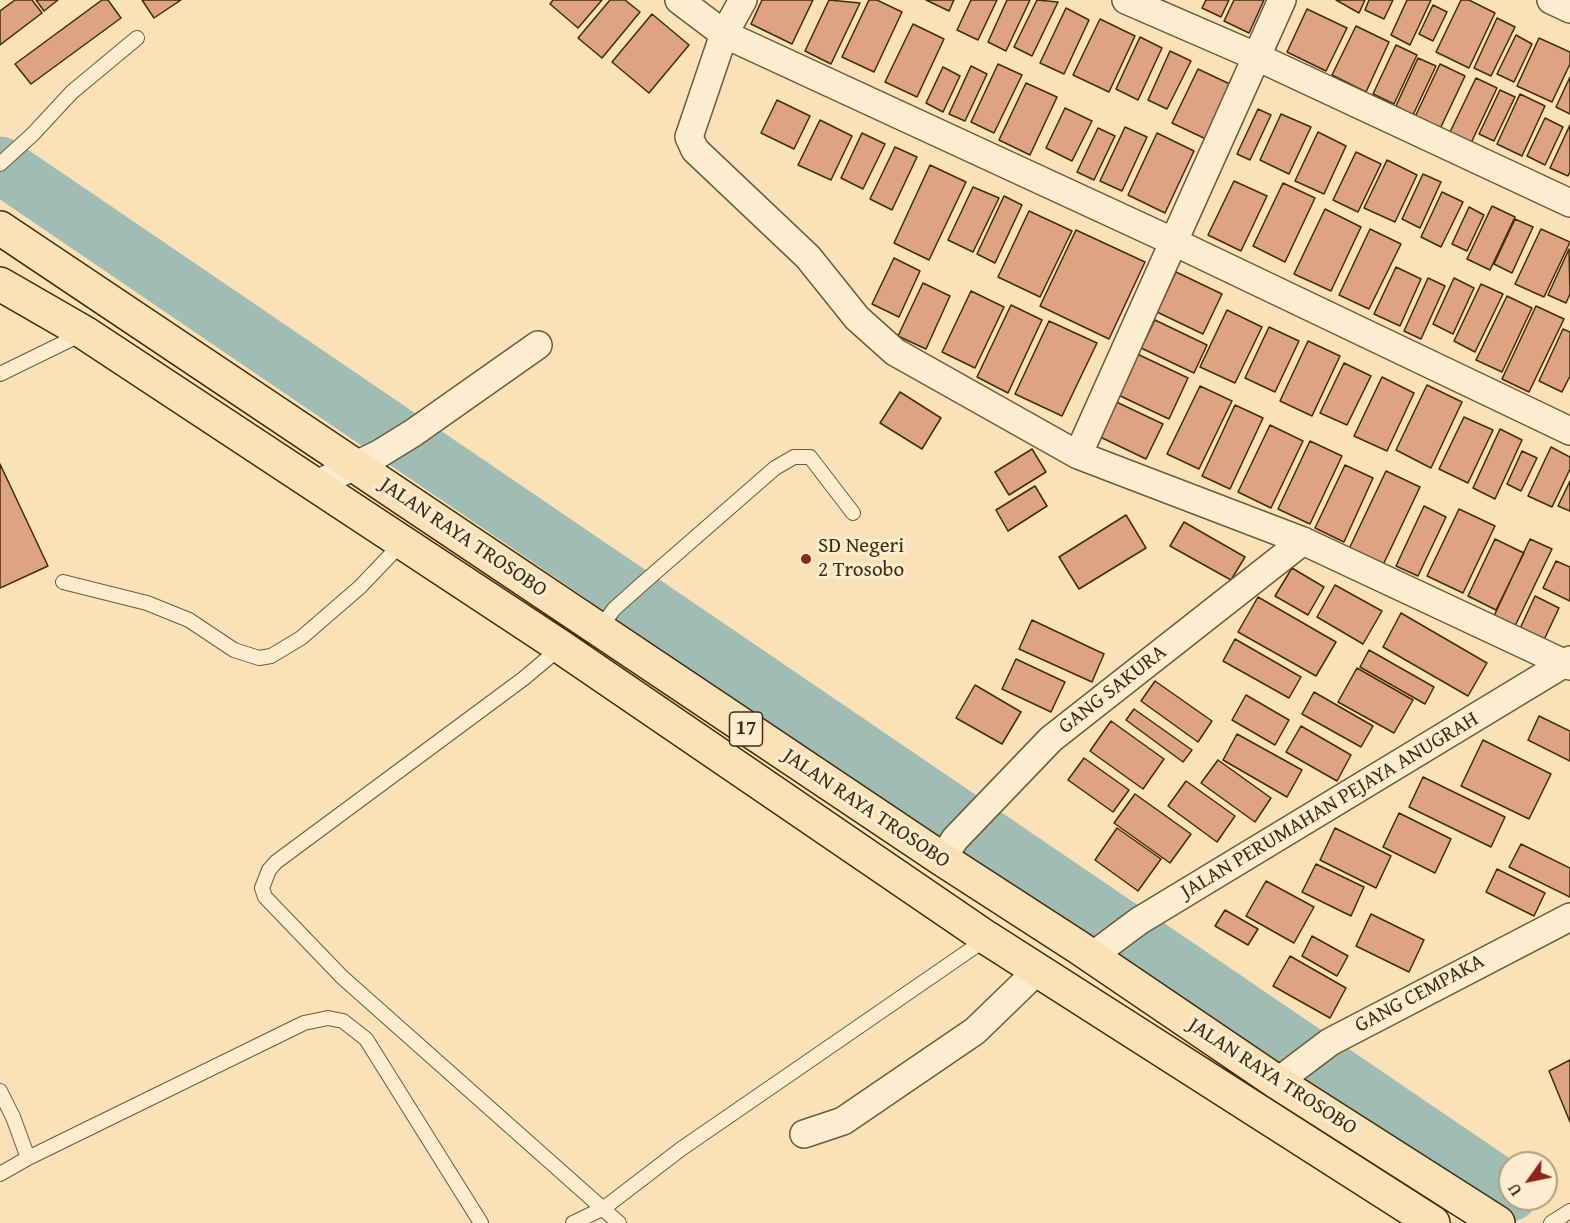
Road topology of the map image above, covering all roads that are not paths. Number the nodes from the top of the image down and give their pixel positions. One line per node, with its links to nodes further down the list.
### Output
1 (678, 0): 7 (street)
2 (743, 0): 7 (street)
3 (1126, 0): 9 (street)
4 (1282, 0): 9 (street)
5 (1551, 0): 6 (street)
6 (1570, 9)
7 (724, 34): 13 (street); 19 (street)
8 (137, 38): 10 (lane)
9 (1255, 56): 11 (street); 13 (street)
10 (0, 164)
11 (1570, 203)
12 (0, 228): 20 (highway, JALAN RAYA TROSOBO / 17)
13 (1172, 241): 18 (street); 19 (street)
14 (5, 293): 15 (highway, JALAN RAYA TROSOBO / 17)
15 (85, 333): 17 (lane); 21 (highway, JALAN RAYA TROSOBO / 17)
16 (538, 345): 20 (street)
17 (0, 374)
18 (1570, 431)
19 (1078, 455): 23 (street)
20 (367, 460): 21 (street); 26 (highway, JALAN RAYA TROSOBO / 17)
21 (315, 484): 24 (highway, JALAN RAYA TROSOBO / 17)
22 (853, 513): 26 (lane)
23 (1303, 541): 28 (street); 29 (street, GANG SAKURA)
24 (402, 543): 25 (lane); 27 (highway, JALAN RAYA TROSOBO / 17)
25 (63, 582)
26 (606, 620): 29 (highway, JALAN RAYA TROSOBO / 17)
27 (561, 647): 31 (highway, JALAN RAYA TROSOBO / 17); 39 (lane)
28 (1568, 663): 32 (street, JALAN PERUMAHAN PEJAYA ANUGRAH)
29 (949, 849): 32 (highway, JALAN RAYA TROSOBO / 17)
30 (1570, 917): 34 (street, GANG CEMPAKA)
31 (987, 938): 33 (highway, JALAN RAYA TROSOBO / 17); 39 (lane)
32 (1100, 949): 34 (highway, JALAN RAYA TROSOBO / 17)
33 (1038, 970): 36 (street); 44 (highway, JALAN RAYA TROSOBO / 17)
34 (1283, 1077): 45 (highway, JALAN RAYA TROSOBO / 17)
35 (0, 1091): 37 (lane)
36 (804, 1134)
37 (28, 1158): 38 (lane); 41 (lane)
38 (0, 1174)
39 (604, 1208): 42 (lane); 43 (lane)
40 (1570, 1211): 46 (lane)
41 (481, 1223)
42 (573, 1223)
43 (619, 1223)
44 (1433, 1223)
45 (1498, 1223)
46 (1551, 1223)

